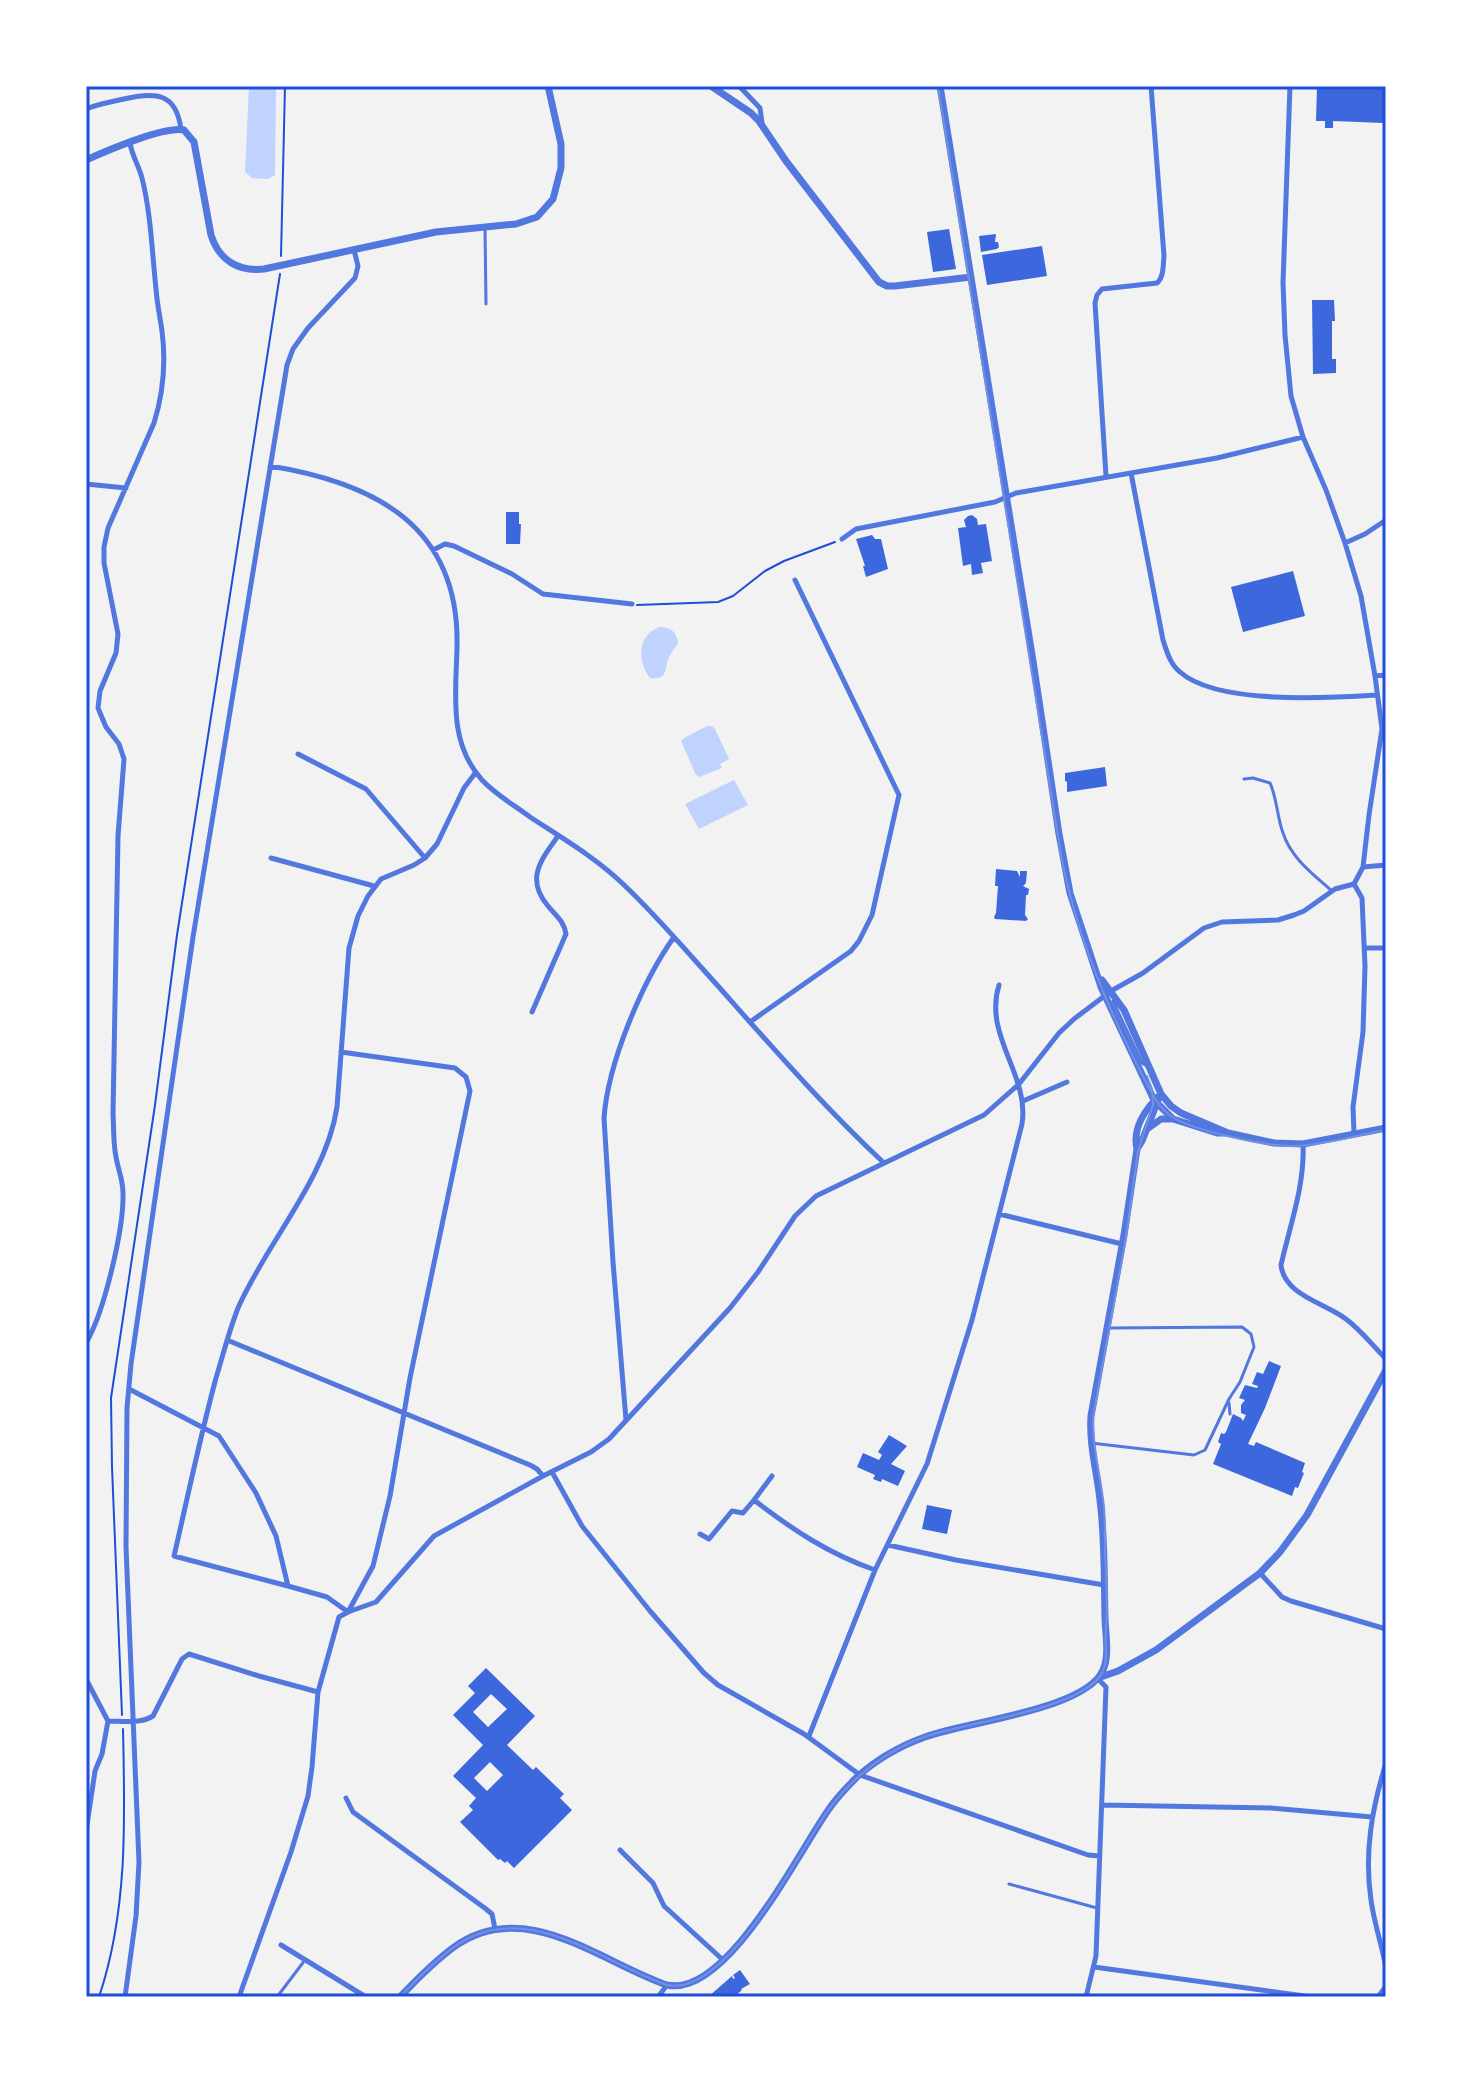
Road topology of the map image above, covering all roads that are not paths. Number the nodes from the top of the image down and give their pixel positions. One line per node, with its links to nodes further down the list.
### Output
1 (548, 86): 12 (street)
2 (711, 86): 8 (street)
3 (739, 86): 8 (street)
4 (940, 86): 14 (street)
5 (1151, 86): 19 (street)
6 (1290, 86): 16 (street)
7 (86, 109): 9 (street)
8 (762, 124): 14 (street)
9 (181, 129): 10 (street); 13 (street)
10 (130, 143): 11 (street); 21 (street)
11 (86, 160)
12 (485, 226): 13 (street); 15 (lane)
13 (354, 250): 17 (street)
14 (971, 277): 22 (street)
15 (486, 304)
16 (1303, 437): 18 (street); 25 (street)
17 (270, 466): 26 (street); 71 (street)
18 (1131, 473): 19 (street); 31 (street)
19 (1106, 476): 22 (street)
20 (86, 484): 21 (street)
21 (126, 488): 68 (street)
22 (1006, 497): 24 (street); 47 (street)
23 (1386, 520): 25 (street)
24 (842, 539)
25 (1345, 543): 30 (street)
26 (433, 550): 28 (street); 33 (street)
27 (795, 580): 49 (street)
28 (632, 604)
29 (1386, 675): 30 (street)
30 (1375, 676): 31 (street)
31 (1377, 695): 39 (street)
32 (298, 754): 37 (street)
33 (476, 772): 35 (street); 37 (street)
34 (1244, 779): 42 (lane)
35 (558, 836): 43 (street); 48 (street)
36 (271, 858): 41 (street)
37 (425, 858): 41 (street)
38 (1386, 865): 39 (street)
39 (1363, 867): 40 (street)
40 (1354, 884): 42 (street); 44 (street)
41 (374, 886): 50 (street)
42 (1332, 891): 47 (street)
43 (674, 937): 49 (street); 75 (street)
44 (1364, 948): 45 (street); 60 (street)
45 (1386, 948)
46 (999, 985): 53 (street)
47 (1108, 993): 51 (street); 51 (lane); 53 (street); 54 (street)
48 (532, 1012)
49 (750, 1022): 63 (street)
50 (341, 1052): 67 (street); 73 (street)
51 (1149, 1067): 54 (street)
52 (1067, 1082): 55 (street)
53 (1019, 1084): 55 (street); 63 (street)
54 (1157, 1099): 56 (street); 58 (street); 59 (street); 62 (street)
55 (1023, 1101): 64 (street)
56 (1173, 1119): 58 (street); 59 (street)
57 (1386, 1128): 60 (street)
58 (1145, 1130): 62 (street)
59 (1228, 1133): 61 (street)
60 (1354, 1134): 61 (street)
61 (1303, 1144): 69 (street)
62 (1137, 1149): 65 (street)
63 (884, 1163): 75 (street)
64 (999, 1214): 65 (street); 83 (street)
65 (1123, 1244): 66 (street)
66 (1107, 1328): 72 (lane); 77 (street)
67 (227, 1340): 73 (street); 76 (street)
68 (86, 1343)
69 (1386, 1359)
70 (1386, 1370): 85 (street)
71 (129, 1389): 76 (street); 94 (street)
72 (1229, 1399): 74 (lane); 77 (lane)
73 (406, 1413): 79 (street); 88 (street)
74 (1230, 1414)
75 (627, 1421): 78 (street)
76 (203, 1426): 87 (street); 87 (street)
77 (1091, 1443): 86 (street)
78 (552, 1472): 79 (street); 95 (street)
79 (543, 1476): 88 (street)
80 (772, 1476): 81 (street)
81 (754, 1500): 82 (street); 84 (street)
82 (700, 1534)
83 (888, 1545): 84 (street); 86 (street)
84 (875, 1570): 95 (street)
85 (1260, 1573): 89 (street); 91 (street)
86 (1104, 1585): 91 (street)
87 (288, 1586): 88 (street)
88 (348, 1612): 92 (street)
89 (1386, 1629)
90 (86, 1679): 93 (street)
91 (1098, 1679): 97 (street); 99 (street)
92 (318, 1692): 94 (street); 115 (street)
93 (108, 1721): 94 (street); 101 (street)
94 (134, 1722): 114 (street)
95 (809, 1736): 97 (street)
96 (1386, 1763): 100 (street)
97 (860, 1775): 103 (street); 109 (street)
98 (346, 1798): 106 (street)
99 (1102, 1805): 100 (street); 103 (street)
100 (1372, 1817): 111 (street)
101 (86, 1832)
102 (620, 1850): 109 (street)
103 (1099, 1856): 105 (street)
104 (1009, 1884): 105 (lane)
105 (1097, 1908): 110 (street)
106 (495, 1929): 112 (street); 118 (street)
107 (281, 1945): 108 (street)
108 (305, 1960): 116 (lane); 117 (street)
109 (723, 1960): 112 (street)
110 (1094, 1967): 120 (street); 121 (street)
111 (1386, 1968)
112 (667, 1985): 119 (street)
113 (1386, 1986): 122 (street)
114 (125, 1997)
115 (239, 1997)
116 (277, 1997)
117 (366, 1997)
118 (400, 1997)
119 (658, 1997)
120 (1086, 1997)
121 (1312, 1997)
122 (1378, 1997)

